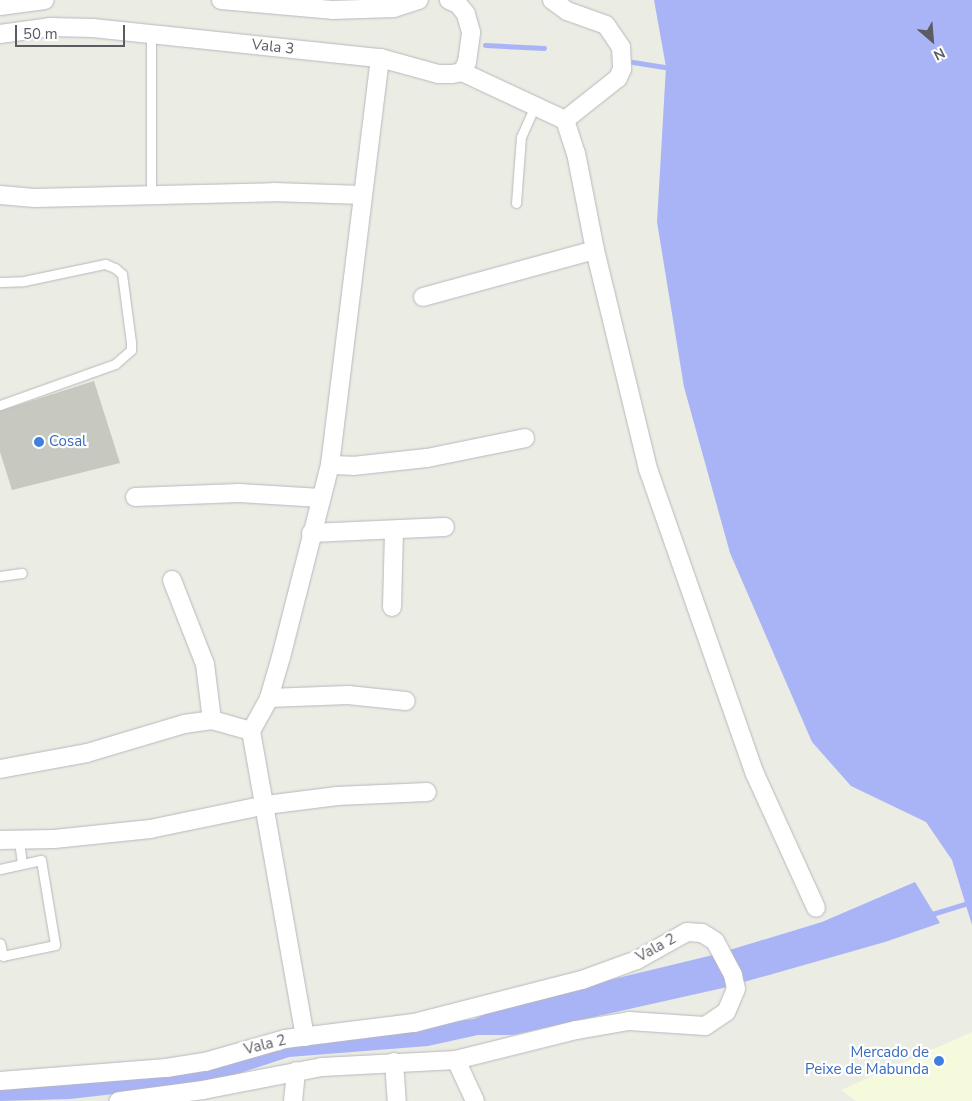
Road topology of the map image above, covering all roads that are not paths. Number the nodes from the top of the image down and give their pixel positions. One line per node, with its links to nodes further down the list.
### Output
1 (45, 0): 7 (street)
2 (221, 0): 6 (street)
3 (419, 0): 6 (street)
4 (448, 0): 11 (street)
5 (552, 0): 13 (street)
6 (367, 5)
7 (0, 6)
8 (0, 34): 9 (street, Vala 3)
9 (151, 35): 10 (street, Vala 3); 14 (lane)
10 (380, 58): 11 (street, Vala 3); 15 (street)
11 (465, 67): 12 (street)
12 (534, 108): 13 (street); 17 (lane)
13 (565, 120): 18 (street)
14 (151, 194): 15 (street); 16 (street)
15 (362, 195): 23 (street)
16 (0, 196)
17 (516, 203)
18 (595, 250): 20 (street); 44 (street)
19 (0, 282): 21 (lane)
20 (423, 297)
21 (0, 405)
22 (525, 438): 23 (street)
23 (330, 465): 25 (street)
24 (135, 497): 25 (street)
25 (321, 498): 28 (street)
26 (445, 527): 27 (street)
27 (394, 530): 28 (street); 32 (street)
28 (310, 533): 33 (street)
29 (22, 573): 30 (lane)
30 (0, 576)
31 (172, 580): 35 (street)
32 (392, 607)
33 (268, 698): 34 (street); 36 (street)
34 (406, 701)
35 (212, 720): 36 (street); 37 (street)
36 (251, 731): 39 (street)
37 (0, 769)
38 (427, 792): 39 (street)
39 (266, 805): 41 (street); 46 (street)
40 (0, 840): 41 (street)
41 (19, 840): 42 (lane)
42 (22, 864): 43 (lane); 45 (lane)
43 (0, 869)
44 (816, 908)
45 (0, 943)
46 (305, 1037): 47 (street, Vala 2); 50 (street, Vala 2)
47 (456, 1060): 48 (street, Vala 2); 54 (street)
48 (394, 1062): 49 (street, Vala 2); 53 (street)
49 (296, 1070): 51 (street, Vala 2); 52 (street)
50 (0, 1081)
51 (119, 1101)
52 (293, 1101)
53 (397, 1101)
54 (475, 1101)

